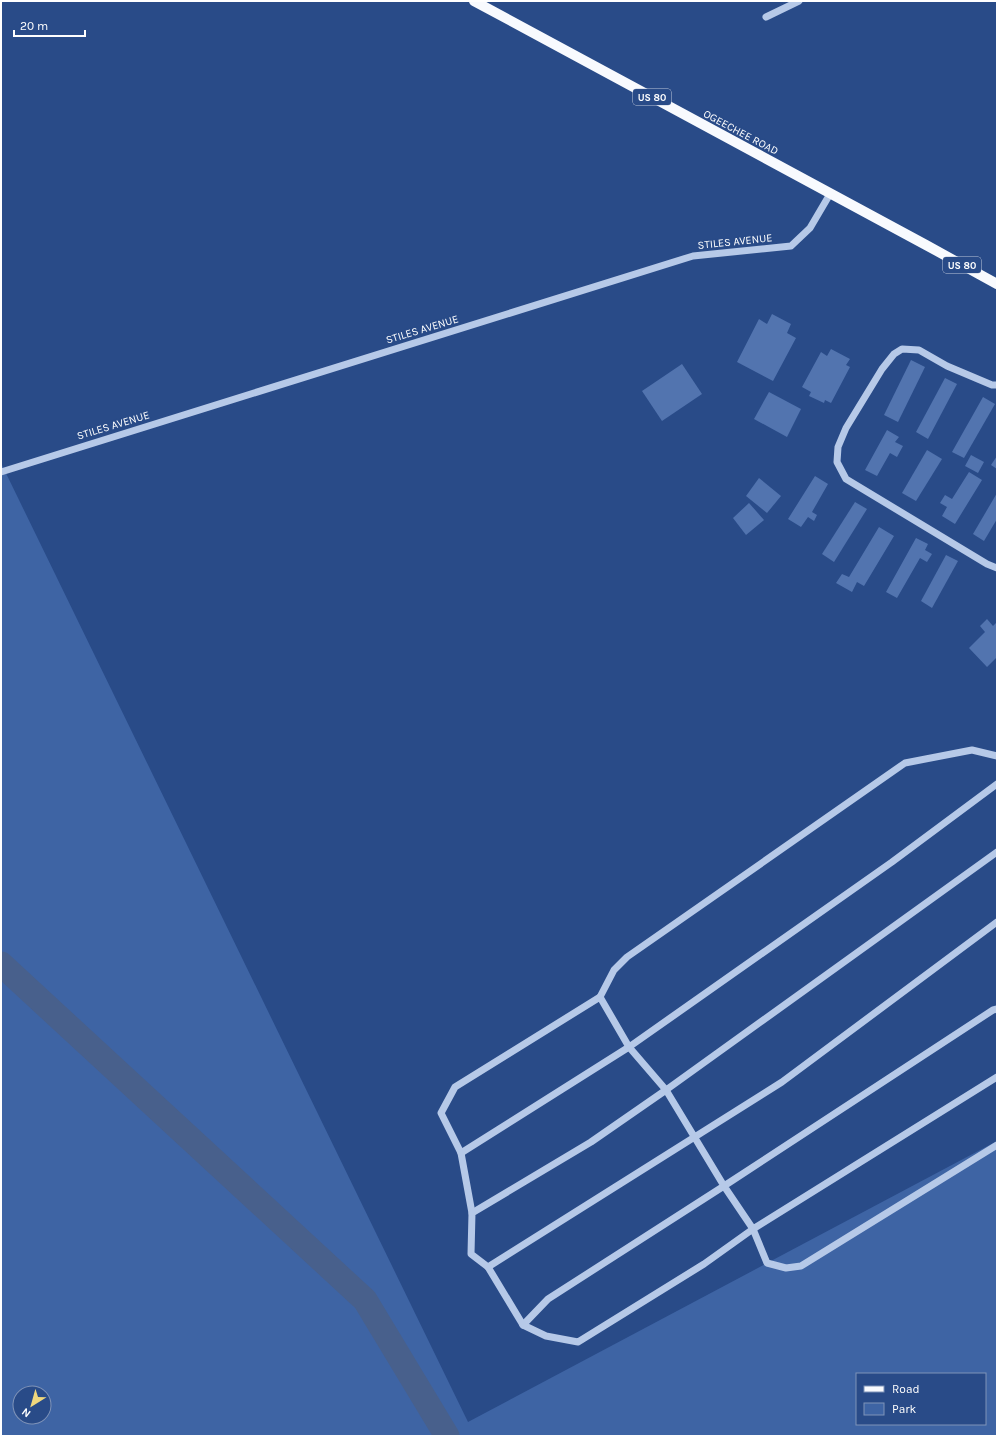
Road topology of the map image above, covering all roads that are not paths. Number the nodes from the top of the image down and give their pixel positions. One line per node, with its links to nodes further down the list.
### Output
1 (474, 1): 4 (main road, OGEECHEE ROAD / US 80)
2 (799, 1): 3 (street)
3 (766, 17)
4 (830, 194): 5 (main road, OGEECHEE ROAD / US 80); 7 (street, STILES AVENUE)
5 (997, 284)
6 (997, 385): 8 (street)
7 (1, 472)
8 (997, 568)
9 (997, 756): 13 (street)
10 (997, 784): 15 (street)
11 (997, 852): 17 (street)
12 (997, 922): 18 (street)
13 (600, 997): 15 (street); 20 (street)
14 (997, 1009): 21 (street)
15 (629, 1047): 17 (street); 20 (street)
16 (997, 1077): 23 (street)
17 (666, 1090): 18 (street); 22 (street)
18 (695, 1138): 21 (street); 24 (street)
19 (997, 1145): 23 (street)
20 (460, 1153): 22 (street)
21 (724, 1186): 23 (street); 25 (street)
22 (472, 1213): 24 (street)
23 (753, 1229): 25 (street)
24 (488, 1267): 25 (street)
25 (523, 1325)

